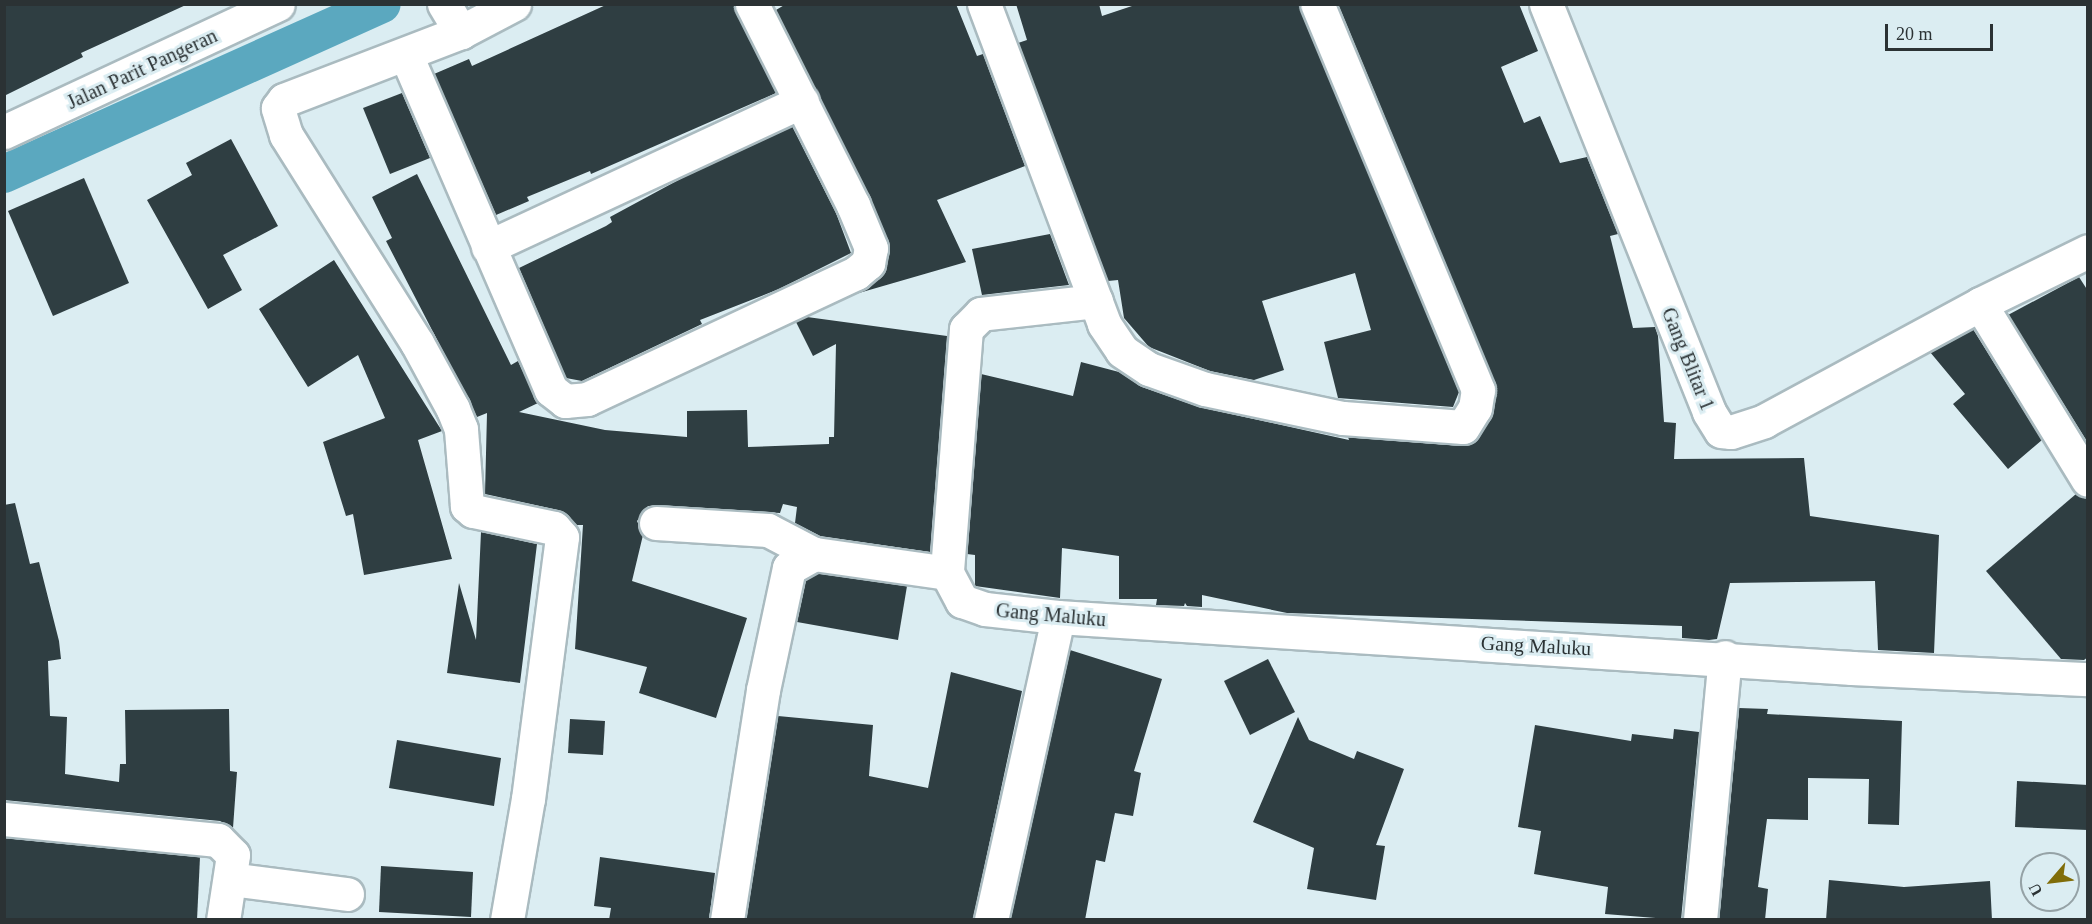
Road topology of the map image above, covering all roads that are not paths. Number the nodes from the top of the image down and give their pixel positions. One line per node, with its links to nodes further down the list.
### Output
1 (278, 4): 10 (street, Jalan Parit Pangeran)
2 (514, 4): 7 (street)
3 (752, 4): 9 (street)
4 (984, 4): 13 (street)
5 (1317, 4): 13 (street)
6 (1546, 4): 14 (street, Gang Blitar 1)
7 (452, 17): 8 (street)
8 (406, 55): 11 (street); 26 (street)
9 (802, 101): 11 (street); 11 (street)
10 (8, 123)
11 (488, 248)
12 (2088, 251): 14 (street, Gang Blitar 1)
13 (1096, 301): 18 (street)
14 (1980, 304): 15 (street)
15 (2088, 480)
16 (656, 523): 17 (street)
17 (814, 554): 18 (street); 27 (street)
18 (947, 573): 19 (street, Gang Maluku)
19 (1058, 617): 20 (street, Gang Maluku); 28 (street)
20 (1725, 657): 21 (street, Gang Maluku); 29 (street)
21 (2088, 679)
22 (4, 819): 23 (street)
23 (230, 879): 24 (street); 25 (street)
24 (347, 894)
25 (224, 920)
26 (507, 920)
27 (727, 920)
28 (991, 920)
29 (1700, 920)

